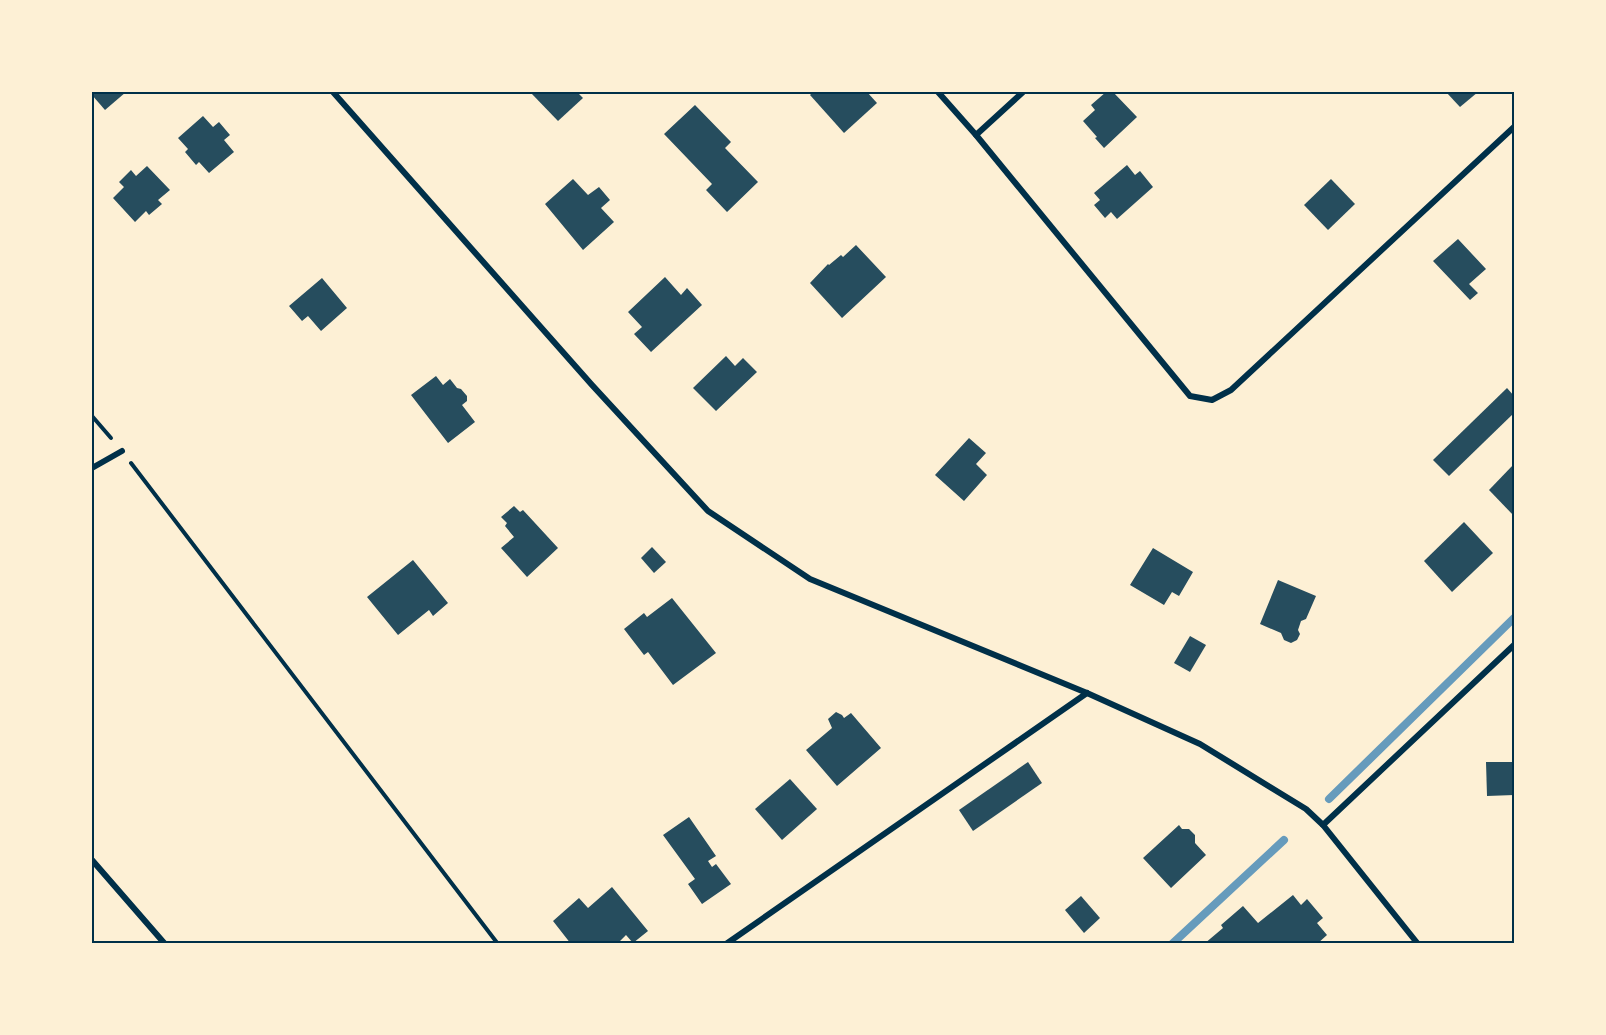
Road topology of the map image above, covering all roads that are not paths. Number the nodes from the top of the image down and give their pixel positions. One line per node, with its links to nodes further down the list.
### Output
1 (333, 92): 9 (street)
2 (938, 92): 5 (street)
3 (1023, 92): 5 (street)
4 (1515, 127): 5 (street)
5 (976, 135)
6 (122, 451): 7 (street)
7 (92, 468)
8 (1515, 645): 10 (street)
9 (1087, 693): 10 (street); 13 (street)
10 (1323, 825): 14 (street)
11 (92, 860): 12 (street)
12 (165, 944)
13 (726, 944)
14 (1418, 944)

